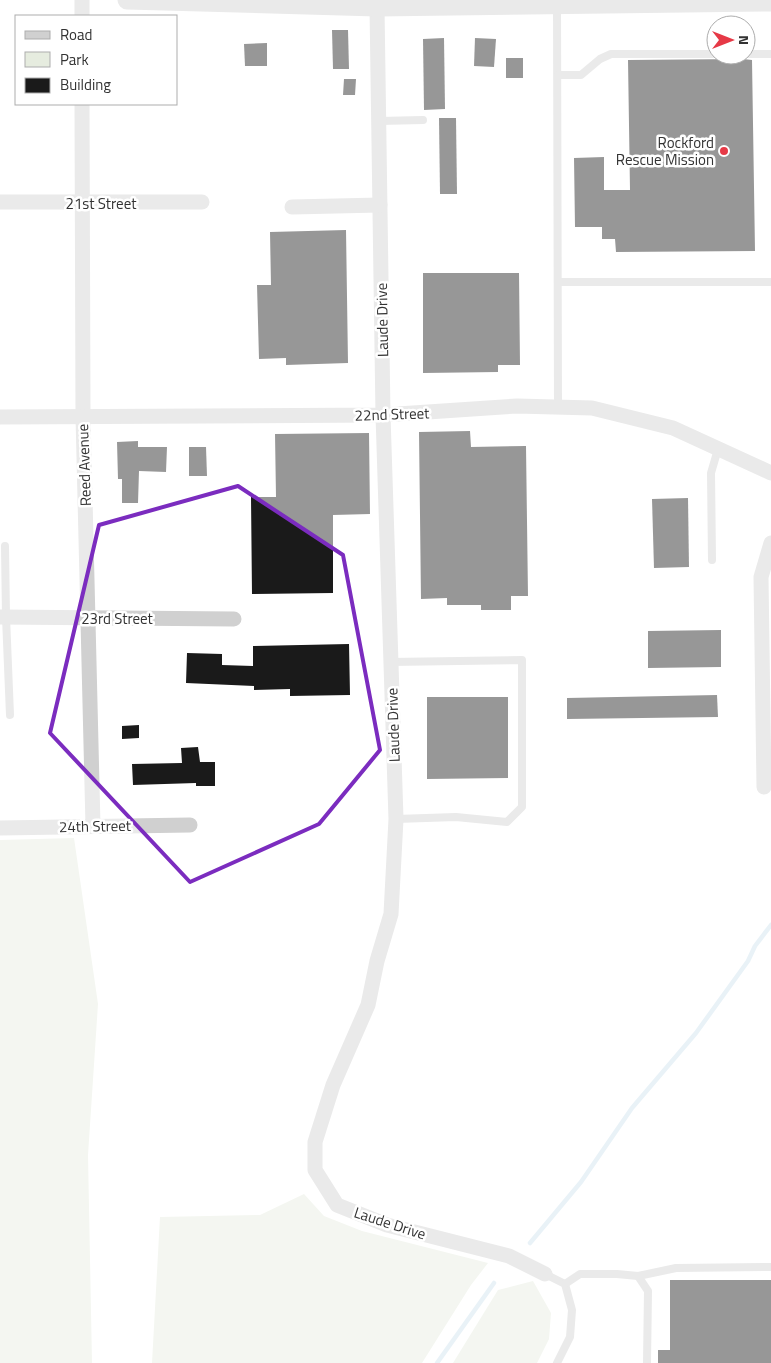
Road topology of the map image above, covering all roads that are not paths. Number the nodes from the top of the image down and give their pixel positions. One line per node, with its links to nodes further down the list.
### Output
1 (82, 0): 7 (street)
2 (127, 0): 6 (street)
3 (527, 2): 5 (street); 6 (street)
4 (771, 2): 5 (street)
5 (557, 4): 11 (lane)
6 (377, 7): 14 (street, Laude Drive)
7 (82, 15)
8 (706, 54): 11 (lane)
9 (756, 54): 10 (lane)
10 (771, 54)
11 (558, 75): 20 (lane)
12 (82, 105): 17 (street, Reed Avenue)
13 (423, 120): 14 (lane)
14 (379, 121): 18 (street, Laude Drive)
15 (0, 202): 17 (street, 21st Street)
16 (202, 202): 17 (street, 21st Street)
17 (82, 203): 23 (street, Reed Avenue)
18 (380, 206): 19 (street); 24 (street, Laude Drive)
19 (292, 207)
20 (558, 282): 21 (lane); 22 (lane)
21 (771, 282)
22 (558, 407): 24 (street, 22nd Street); 26 (street, 22nd Street)
23 (83, 416): 24 (street, 22nd Street); 25 (street, 22nd Street); 32 (street, Reed Avenue)
24 (383, 416): 34 (street, Laude Drive)
25 (0, 417)
26 (718, 449): 27 (street, 22nd Street); 30 (lane)
27 (771, 473)
28 (771, 543): 36 (street)
29 (5, 546): 31 (lane)
30 (712, 560)
31 (3, 617): 32 (street, 23rd Street); 35 (lane)
32 (89, 618): 33 (street, 23rd Street); 39 (street, Reed Avenue)
33 (234, 619)
34 (390, 662): 37 (street, Laude Drive); 37 (lane)
35 (10, 715)
36 (764, 787)
37 (396, 819): 42 (street, Laude Drive)
38 (190, 825): 39 (street, 24th Street)
39 (93, 826): 40 (street, 24th Street)
40 (0, 828)
41 (771, 1267): 43 (lane)
42 (545, 1274): 44 (lane)
43 (638, 1276): 44 (lane); 46 (lane)
44 (564, 1284): 45 (lane)
45 (557, 1363)
46 (647, 1363)

